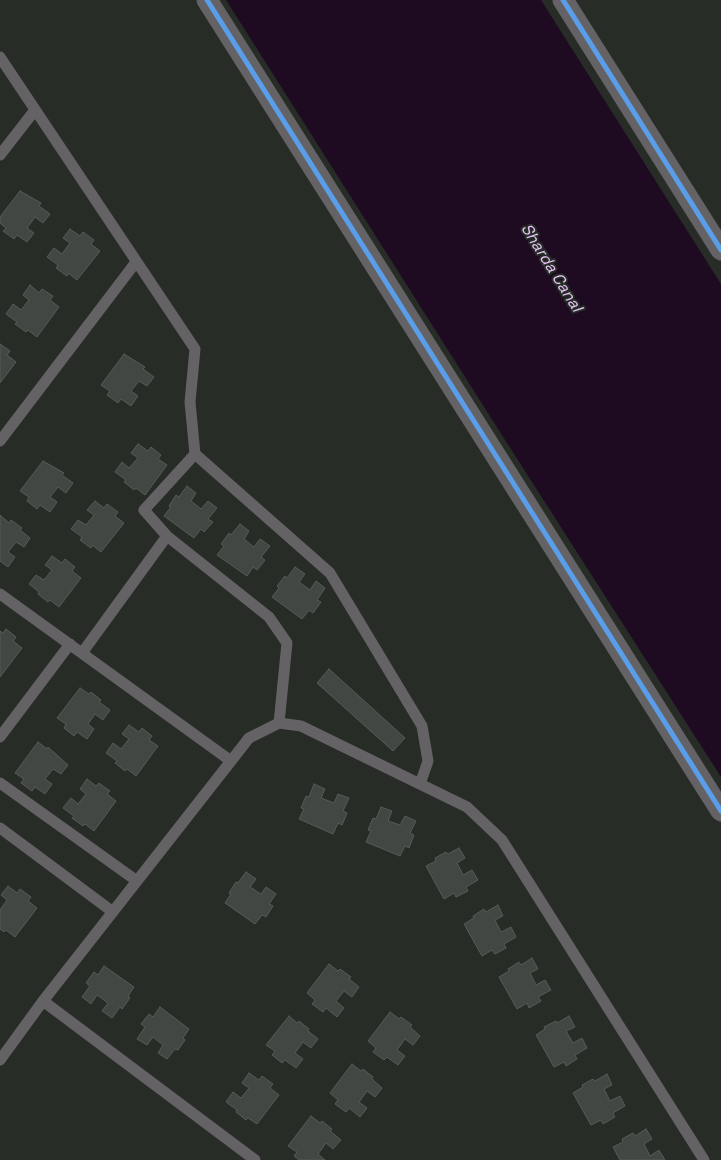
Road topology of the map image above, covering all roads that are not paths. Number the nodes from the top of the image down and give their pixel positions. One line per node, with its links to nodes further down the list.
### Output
1 (206, 0): 19 (street)
2 (563, 0): 6 (street)
3 (0, 57): 4 (lane)
4 (34, 110): 5 (lane); 7 (lane)
5 (0, 155)
6 (721, 250)
7 (136, 262): 8 (lane); 9 (lane)
8 (0, 442)
9 (195, 454): 10 (lane); 18 (lane)
10 (167, 536): 13 (lane); 14 (lane)
11 (0, 594): 12 (lane)
12 (70, 644): 13 (lane); 15 (lane)
13 (82, 653): 16 (lane)
14 (279, 723): 16 (lane); 18 (lane)
15 (0, 737)
16 (231, 761): 21 (lane)
17 (0, 784): 21 (lane)
18 (420, 784): 26 (lane)
19 (721, 811)
20 (0, 828): 22 (lane)
21 (137, 881): 22 (lane)
22 (113, 912): 23 (lane)
23 (43, 1001): 24 (lane); 25 (lane)
24 (0, 1060)
25 (255, 1160)
26 (704, 1160)

